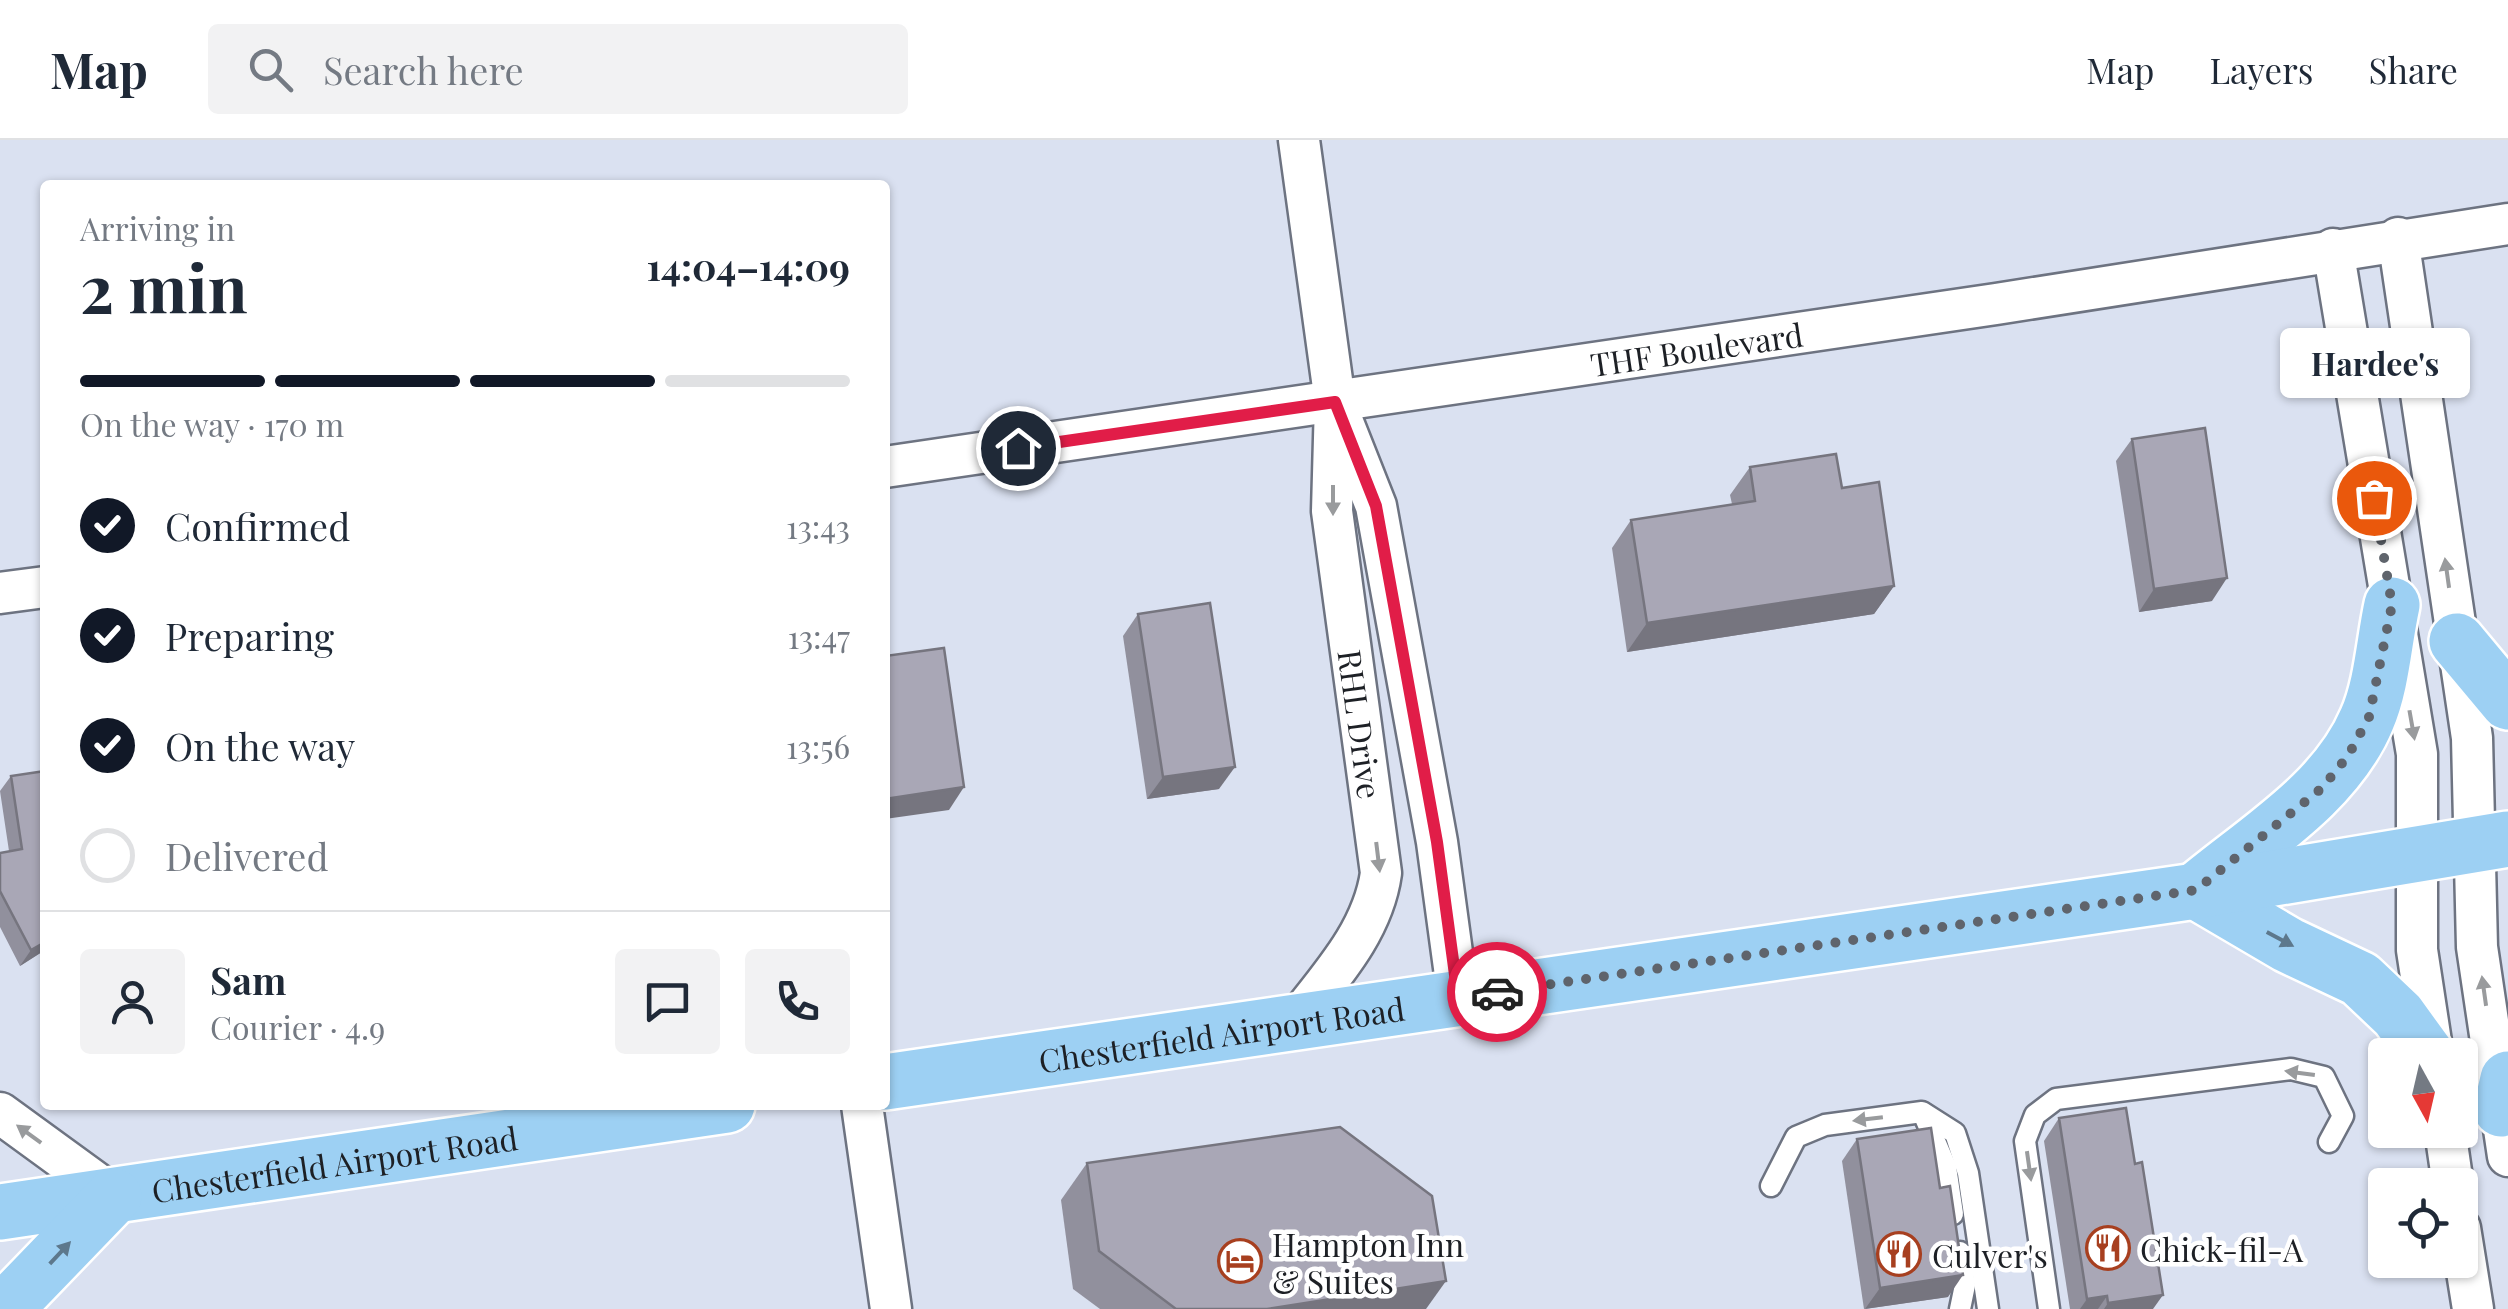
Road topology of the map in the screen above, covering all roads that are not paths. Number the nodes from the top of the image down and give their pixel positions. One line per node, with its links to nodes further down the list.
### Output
1 (1299, 140): 5 (street, RHL Drive)
2 (2508, 224): 3 (street, THF Boulevard)
3 (2398, 238): 4 (street, THF Boulevard); 10 (street, one-way to 3)
4 (2333, 249): 5 (street, THF Boulevard); 9 (street)
5 (1335, 402): 6 (street, THF Boulevard); 15 (street, RHL Drive); 16 (street, RHL Drive, one-way to 16)
6 (890, 466)
7 (40, 588): 8 (street)
8 (0, 593)
9 (2392, 605): 13 (street, one-way to 13); 14 (main road)
10 (2457, 641): 11 (main road); 12 (street)
11 (2508, 702)
12 (2492, 842): 13 (main road, Chesterfield Airport Road); 24 (street, one-way to 12)
13 (2416, 854): 14 (main road, Chesterfield Airport Road); 18 (street)
14 (2196, 890): 15 (main road, Chesterfield Airport Road); 17 (main road, one-way to 17)
15 (1458, 997): 16 (main road, Chesterfield Airport Road)
16 (1296, 1022): 19 (main road, Chesterfield Airport Road)
17 (2416, 1038)
18 (2428, 1038)
19 (890, 1081)
20 (692, 1110): 27 (main road, Chesterfield Airport Road)
21 (863, 1110): 31 (street)
22 (1922, 1112): 26 (lane, one-way to 26); 32 (lane); 33 (lane)
23 (0, 1113): 27 (street, one-way to 23)
24 (2506, 1115)
25 (2329, 1142): 34 (lane, one-way to 34)
26 (1772, 1186)
27 (114, 1196): 28 (main road, Chesterfield Airport Road); 30 (main road, one-way to 27)
28 (0, 1212)
29 (2467, 1278): 35 (street)
30 (5, 1309)
31 (891, 1309)
32 (1960, 1309)
33 (1988, 1309)
34 (2049, 1309)
35 (2472, 1309)

